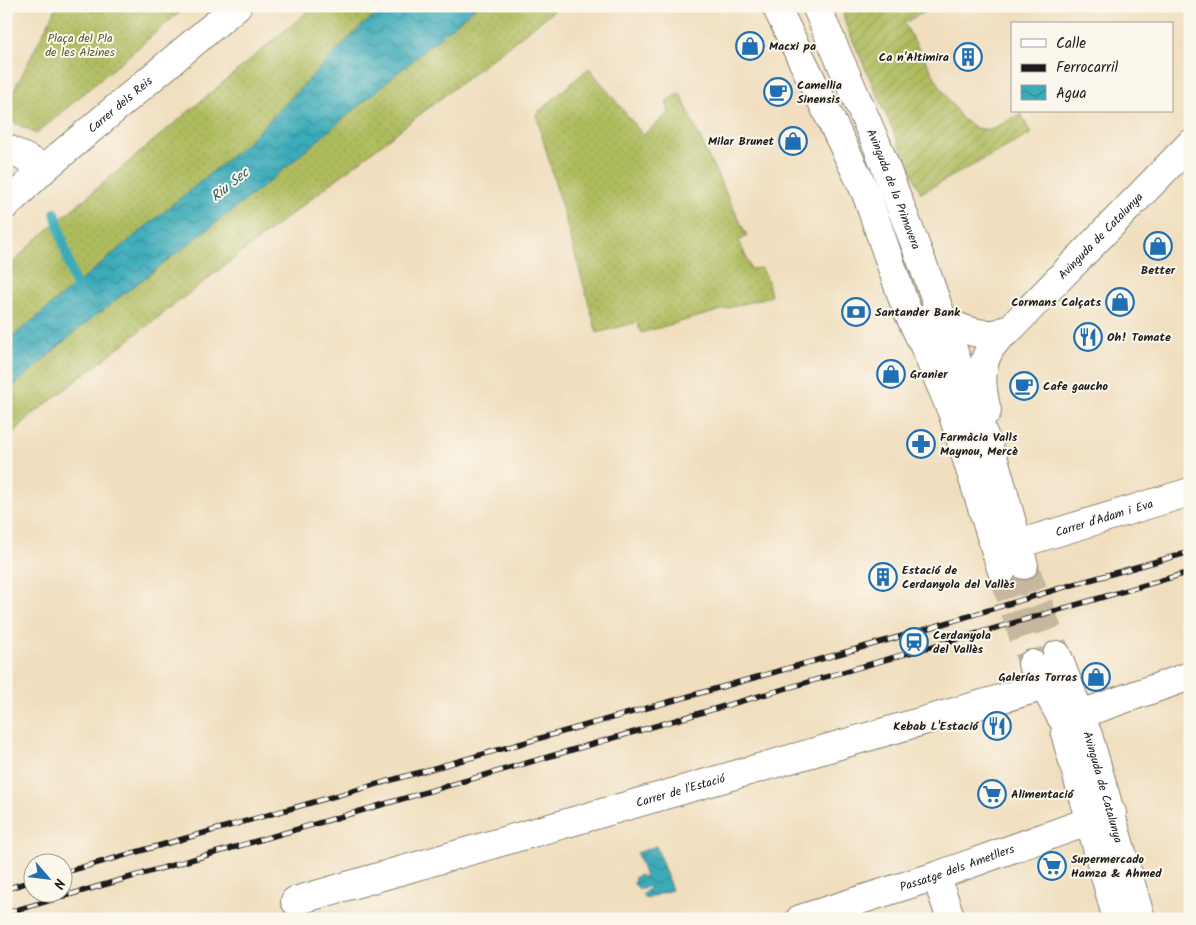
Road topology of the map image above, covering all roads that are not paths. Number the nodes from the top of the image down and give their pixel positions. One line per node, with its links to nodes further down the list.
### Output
1 (237, 6): 7 (street, Carrer dels Reis)
2 (776, 6): 9 (street, Avinguda de la Primavera)
3 (796, 6): 9 (street, Avinguda de la Primavera)
4 (816, 6): 10 (street, Avinguda de la Primavera)
5 (1190, 144): 11 (street, Avinguda de Catalunya)
6 (6, 148): 7 (street)
7 (45, 168): 8 (street, Carrer dels Reis)
8 (6, 205)
9 (908, 314): 10 (street); 15 (street, Avinguda de la Primavera)
10 (943, 320): 11 (street); 12 (street, Avinguda de la Primavera)
11 (1011, 328): 13 (street, Avinguda de Catalunya)
12 (963, 375): 13 (street, Avinguda de Catalunya)
13 (996, 466): 15 (street, Avinguda de Catalunya)
14 (1190, 492): 15 (street, Carrer d'Adam i Eva)
15 (1015, 560)
16 (1190, 676): 17 (street, Carrer de l'Estació)
17 (1061, 692): 18 (street, Avinguda de Catalunya); 20 (street, Carrer de l'Estació)
18 (1101, 817): 19 (street, Passatge dels Ametllers); 23 (street, Avinguda de Catalunya); 24 (street, Avinguda de Catalunya); 25 (street, Avinguda de Catalunya)
19 (936, 876): 21 (street, Passatge dels Ametllers); 22 (street)
20 (294, 902)
21 (806, 917)
22 (951, 919)
23 (1117, 919)
24 (1130, 919)
25 (1141, 919)

